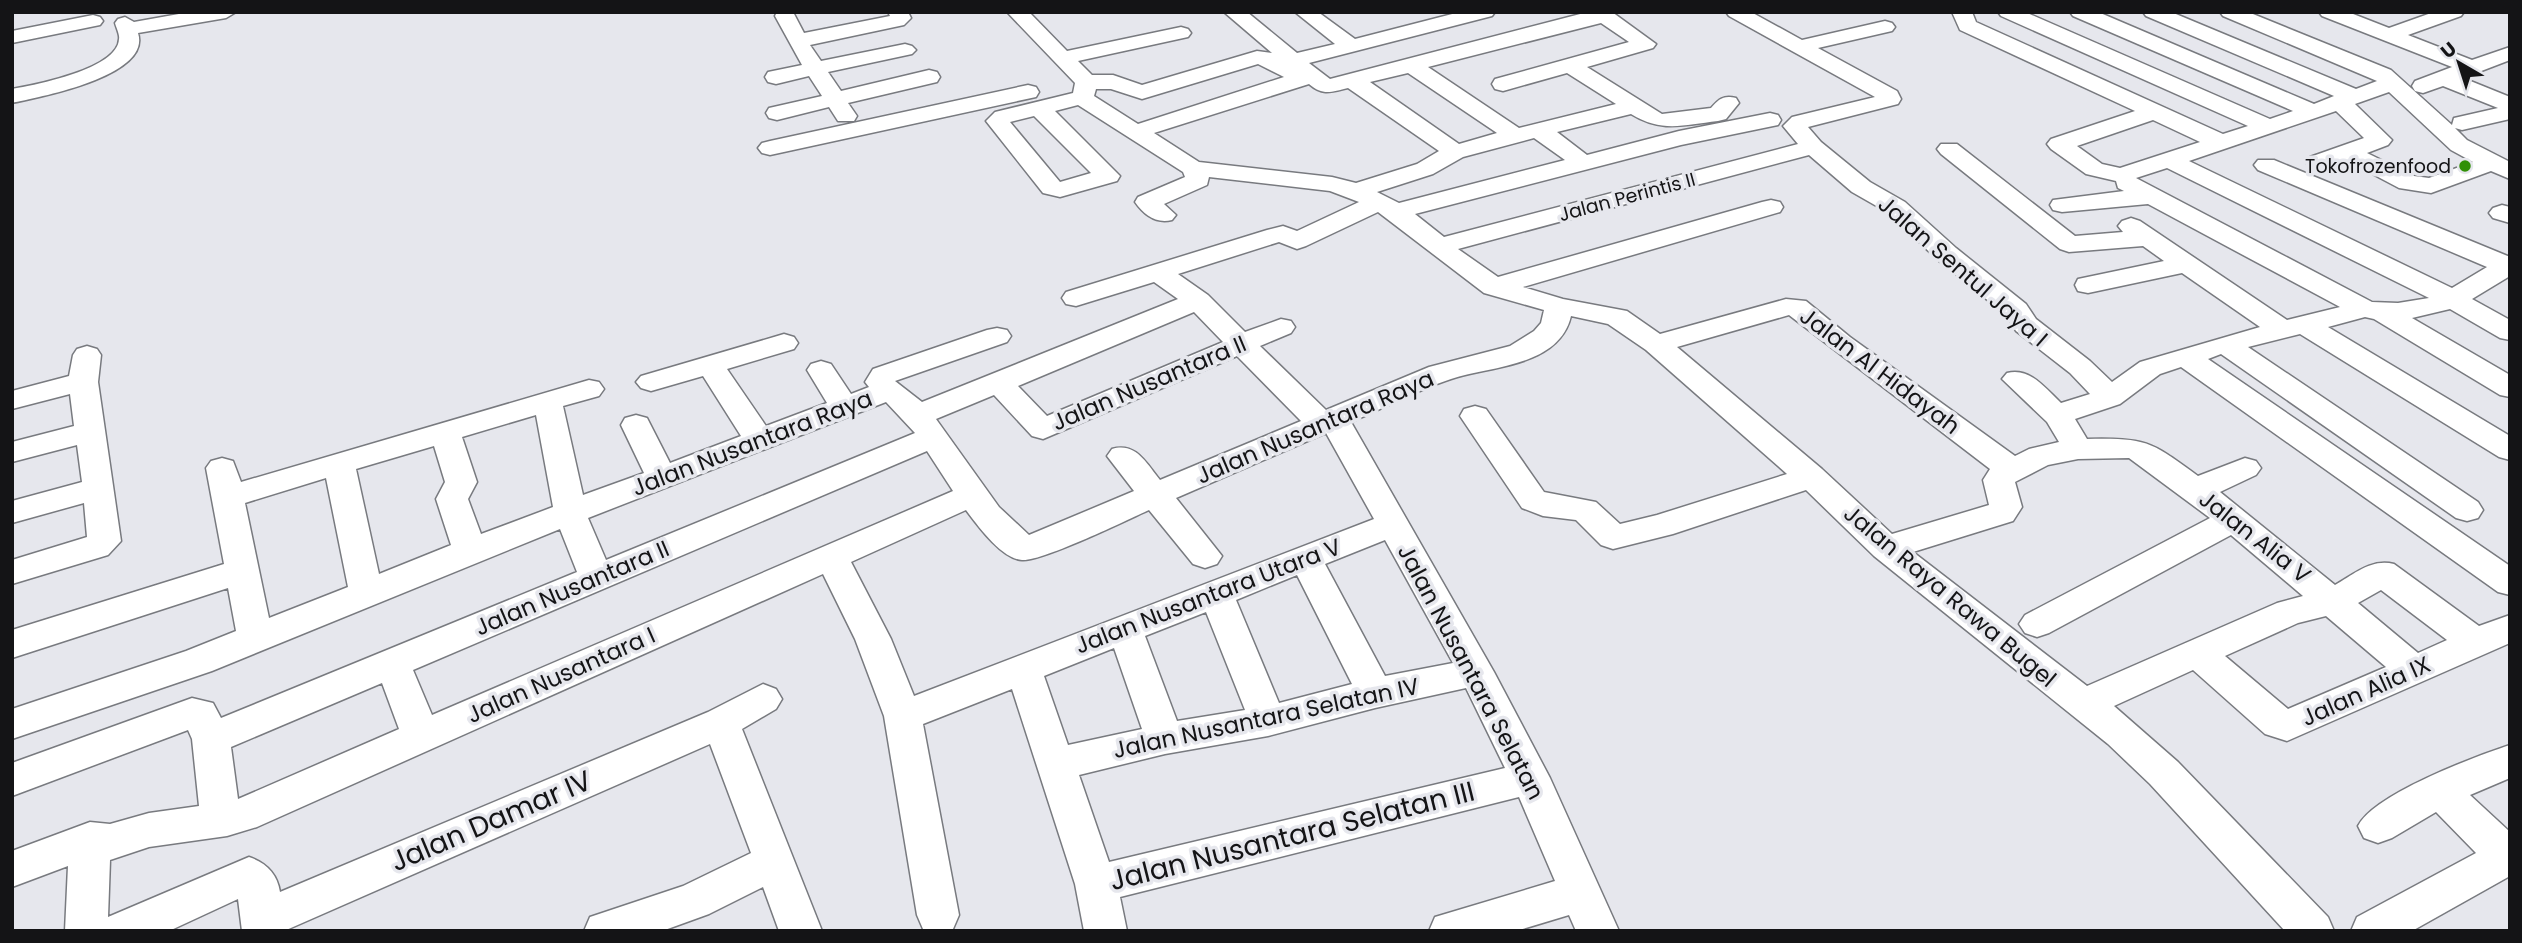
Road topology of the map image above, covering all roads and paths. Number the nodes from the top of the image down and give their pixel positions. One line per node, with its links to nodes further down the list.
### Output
1 (19, 12): 29 (street)
2 (191, 12): 23 (street)
3 (226, 12): 23 (street)
4 (898, 12): 30 (street)
5 (1017, 12): 37 (street)
6 (1234, 12): 39 (street)
7 (1305, 12): 33 (street)
8 (1485, 12): 18 (street)
9 (1962, 12): 38 (street)
10 (2008, 12): 32 (street)
11 (2080, 12): 25 (street)
12 (2230, 12): 48 (street)
13 (2252, 12): 51 (street)
14 (2329, 12): 28 (street)
15 (2454, 12): 28 (street)
16 (2162, 13): 25 (street); 56 (street)
17 (1601, 14): 31 (street); 42 (street)
18 (1459, 15): 26 (street); 31 (street)
19 (94, 16): 23 (street); 29 (street)
20 (785, 16): 30 (street)
21 (1391, 19): 26 (street)
22 (1737, 22): 34 (street)
23 (127, 26): 53 (street)
24 (1885, 27): 34 (street)
25 (2121, 30): 32 (street); 61 (street)
26 (1410, 31): 33 (street)
27 (1181, 33): 37 (street)
28 (2390, 35): 43 (street)
29 (13, 37)
30 (797, 41): 44 (street)
31 (1499, 42): 41 (street); 45 (street)
32 (2081, 45): 38 (street); 67 (street)
33 (1352, 46): 39 (street)
34 (1801, 46): 74 (street, Jalan Sentul Jaya I)
35 (905, 50): 44 (street)
36 (2510, 53): 43 (street)
37 (1063, 58): 54 (street)
38 (2040, 59): 62 (street)
39 (1295, 60): 50 (street)
40 (43, 62): 53 (street)
41 (1412, 66): 50 (street); 71 (street)
42 (1571, 66): 45 (street); 60 (street)
43 (2473, 68): 49 (street)
44 (815, 69): 46 (street); 57 (street)
45 (1543, 73): 52 (street)
46 (776, 77)
47 (929, 77): 57 (street)
48 (2388, 79): 51 (street); 56 (street); 83 (street)
49 (2445, 79): 51 (street); 59 (street)
50 (1353, 81): 77 (street)
51 (2420, 82): 66 (street)
52 (1503, 84)
53 (48, 90): 55 (street)
54 (1085, 90): 68 (street); 70 (street); 70 (street)
55 (12, 96)
56 (2346, 98): 61 (street); 78 (street)
57 (834, 100): 64 (street); 68 (street)
58 (1728, 103): 60 (street)
59 (2510, 105)
60 (1634, 106): 69 (street)
61 (2312, 111): 67 (street)
62 (2155, 112): 72 (street); 79 (street)
63 (2510, 112): 66 (street)
64 (777, 113)
65 (1770, 120): 80 (street)
66 (2462, 123): 83 (street)
67 (2269, 127): 72 (street)
68 (855, 128): 75 (street)
69 (1540, 129): 71 (street); 80 (street)
70 (1138, 131): 84 (street)
71 (1510, 136): 73 (street)
72 (2220, 142): 79 (street)
73 (1484, 144): 77 (street); 85 (street)
74 (1814, 147): 89 (street, Jalan Perintis II); 125 (street, Jalan Sentul Jaya I)
75 (770, 148)
76 (1949, 149): 96 (street)
77 (1455, 152): 87 (street)
78 (2348, 152): 81 (street); 83 (street)
79 (2171, 160): 104 (street)
80 (1582, 162): 85 (street)
81 (2318, 162)
82 (2266, 164): 100 (street)
83 (2503, 165)
84 (1193, 168): 87 (street); 93 (street)
85 (1530, 177): 91 (street)
86 (2127, 183): 88 (street)
87 (1356, 191): 91 (street)
88 (2152, 196): 90 (street); 107 (street)
89 (1629, 197): 95 (street); 97 (street, Jalan Perintis II)
90 (2062, 205)
91 (1388, 207): 97 (street); 99 (street)
92 (1771, 207): 95 (street)
93 (1163, 215)
94 (2125, 222): 96 (street)
95 (1676, 237): 102 (street)
96 (2148, 237): 98 (street)
97 (1439, 246): 102 (street)
98 (2186, 264): 101 (street); 109 (street)
99 (1159, 273): 103 (street); 105 (street, Jalan Nusantara Selatan)
100 (2503, 274): 104 (street)
101 (2088, 285)
102 (1494, 287): 106 (street, Jalan Raya Rawa Bugel)
103 (1076, 298)
104 (2452, 299): 107 (street); 110 (street)
105 (1198, 301): 113 (street, Jalan Nusantara Selatan); 121 (street)
106 (1559, 306): 114 (street, Jalan Raya Rawa Bugel); 131 (street, Jalan Nusantara Raya)
107 (2374, 311): 109 (street); 122 (street)
108 (1280, 327): 113 (street, Jalan Nusantara II)
109 (2295, 327): 115 (street); 138 (street)
110 (2510, 332)
111 (997, 336): 124 (street)
112 (784, 343): 117 (street)
113 (1241, 343): 121 (street, Jalan Nusantara II); 131 (street, Jalan Nusantara Selatan)
114 (1656, 344): 143 (street, Jalan Al Hidayah); 144 (street, Jalan Raya Rawa Bugel)
115 (2225, 344): 116 (street); 150 (street)
116 (2187, 358): 125 (street); 163 (street)
117 (709, 364): 120 (street); 136 (street)
118 (821, 370): 128 (street)
119 (2017, 379): 130 (street)
120 (652, 382)
121 (999, 383): 133 (street, Jalan Nusantara II)
122 (2510, 388)
123 (589, 389): 127 (street)
124 (887, 391): 128 (street, Jalan Nusantara Raya); 133 (street, Jalan Nusantara Raya)
125 (2110, 397): 130 (street)
126 (12, 400): 134 (street)
127 (547, 402): 135 (street); 152 (street)
128 (845, 408): 136 (street, Jalan Nusantara Raya)
129 (1475, 416): 144 (street)
130 (2058, 416): 137 (street)
131 (1327, 421): 149 (street, Jalan Nusantara Raya); 154 (street, Jalan Nusantara Selatan)
132 (636, 425): 145 (street)
133 (924, 427): 148 (street, Jalan Nusantara Raya); 162 (street, Jalan Nusantara II)
134 (89, 432): 139 (street); 146 (street)
135 (445, 432): 141 (street); 156 (street)
136 (760, 441): 145 (street, Jalan Nusantara Raya)
137 (2078, 449): 143 (street, Jalan Alia V); 147 (street, Jalan Alia V)
138 (2510, 450)
139 (12, 452)
140 (1124, 456): 149 (street)
141 (339, 464): 160 (street); 164 (street)
142 (2245, 468): 147 (street)
143 (2014, 471): 155 (street)
144 (1811, 477): 155 (street, Jalan Raya Rawa Bugel)
145 (662, 478): 152 (street, Jalan Nusantara Raya)
146 (99, 488): 151 (street); 161 (street)
147 (2196, 491): 153 (street, Jalan Alia V)
148 (972, 495): 149 (street, Jalan Nusantara Raya); 157 (street, Jalan Nusantara I)
149 (1155, 495): 158 (street)
150 (2467, 510)
151 (12, 512)
152 (570, 513): 156 (street, Jalan Nusantara Raya); 162 (street)
153 (2234, 519): 166 (street, Jalan Alia V); 167 (street)
154 (1392, 525): 159 (street, Jalan Nusantara Utara V); 177 (street, Jalan Nusantara Selatan)
155 (1886, 548): 180 (street, Jalan Raya Rawa Bugel)
156 (470, 551): 164 (street, Jalan Nusantara Raya)
157 (831, 556): 181 (street); 185 (street, Jalan Nusantara I)
158 (1205, 556)
159 (1305, 558): 165 (street, Jalan Nusantara Utara V); 178 (street)
160 (242, 571): 170 (street); 172 (street)
161 (12, 572)
162 (596, 578): 174 (street, Jalan Nusantara II)
163 (2510, 583)
164 (366, 593): 170 (street, Jalan Nusantara Raya)
165 (1216, 593): 169 (street, Jalan Nusantara Utara V); 182 (street)
166 (2334, 601): 171 (street); 173 (street); 176 (street, Jalan Alia V)
167 (2038, 624)
168 (2510, 628): 171 (street, Jalan Alia IX)
169 (1125, 629): 175 (street, Jalan Nusantara Utara V); 187 (street)
170 (255, 639): 184 (street, Jalan Nusantara Raya)
171 (2476, 643): 176 (street, Jalan Alia IX)
172 (12, 644)
173 (2197, 652): 176 (street, Jalan Alia IX); 180 (street)
174 (393, 663): 185 (street); 186 (street, Jalan Nusantara II)
175 (1023, 668): 181 (street, Jalan Nusantara Utara V); 189 (street)
176 (2414, 670)
177 (1476, 672): 178 (street, Jalan Nusantara Selatan IV); 190 (street, Jalan Nusantara Selatan)
178 (1375, 693): 182 (street, Jalan Nusantara Selatan IV)
179 (763, 699): 183 (street, Jalan Damar IV)
180 (2082, 704): 210 (street, Jalan Raya Rawa Bugel)
181 (903, 716): 201 (street)
182 (1268, 721): 187 (street, Jalan Nusantara Selatan IV)
183 (721, 723): 197 (street); 202 (street, Jalan Damar IV)
184 (12, 724)
185 (421, 736): 193 (street, Jalan Nusantara I)
186 (211, 739): 191 (street); 193 (street)
187 (1165, 739): 189 (street, Jalan Nusantara Selatan IV)
188 (2510, 761): 192 (street)
189 (1056, 764): 199 (street)
190 (1530, 778): 199 (street, Jalan Nusantara Selatan III); 200 (street, Jalan Nusantara Selatan)
191 (12, 780)
192 (2440, 790): 194 (street); 196 (street)
193 (228, 819): 195 (street, Jalan Nusantara I)
194 (2378, 826)
195 (90, 840): 198 (street, Jalan Nusantara I); 203 (street)
196 (2508, 856): 211 (street)
197 (774, 862): 205 (street); 206 (street)
198 (12, 869)
199 (1096, 884): 207 (street)
200 (1579, 893): 208 (street); 209 (street, Jalan Nusantara Selatan)
201 (938, 915)
202 (262, 925): 204 (street)
203 (86, 931)
204 (123, 931)
205 (605, 931)
206 (801, 931)
207 (1106, 931)
208 (1450, 931)
209 (1598, 931)
210 (2313, 931)
211 (2372, 931)

